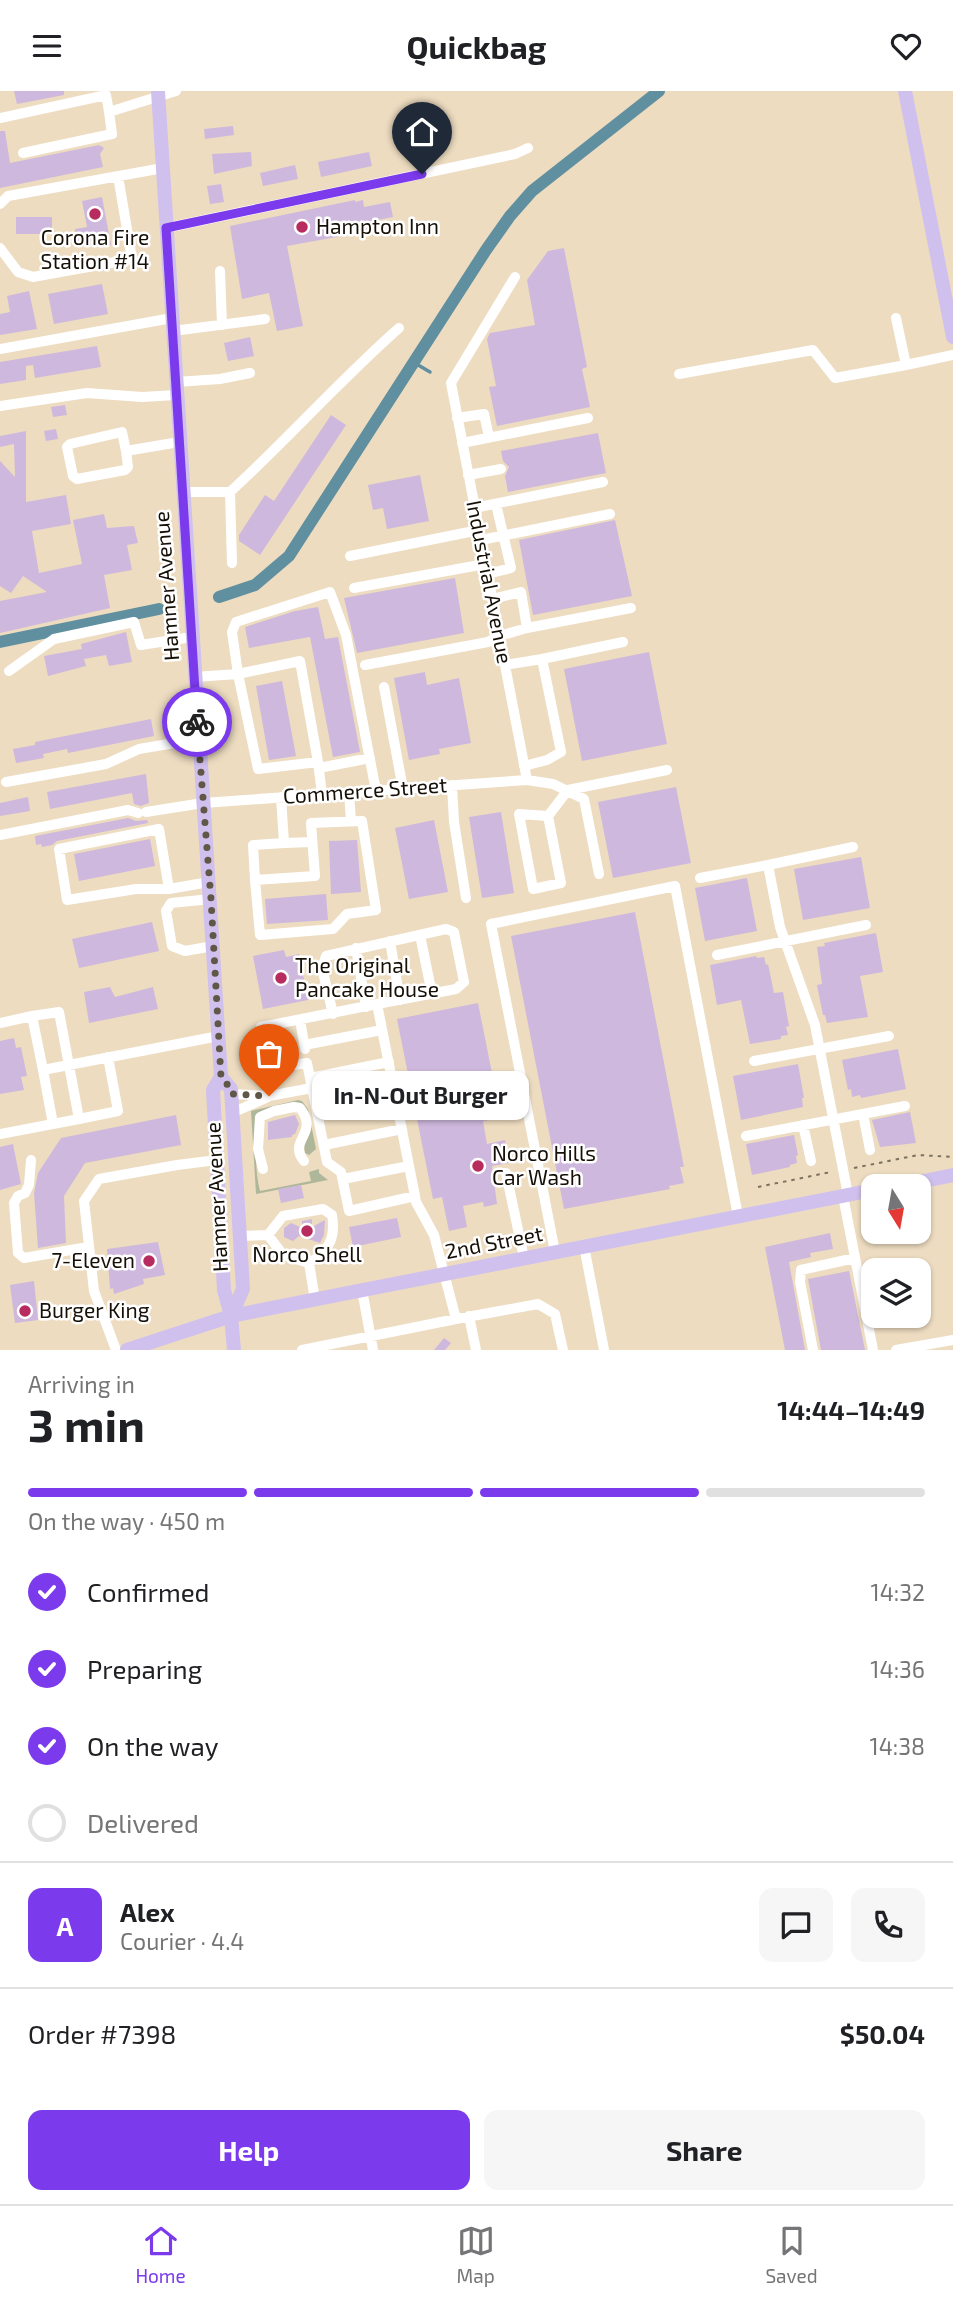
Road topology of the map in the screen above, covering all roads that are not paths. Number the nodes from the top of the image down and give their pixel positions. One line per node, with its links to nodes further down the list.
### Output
1 (176, 91): 3 (street)
2 (905, 91): 20 (main road)
3 (158, 94): 4 (street); 8 (main road, Hamner Avenue)
4 (109, 112): 5 (street); 7 (street)
5 (0, 118)
6 (528, 149): 11 (street)
7 (23, 153)
8 (163, 168): 9 (street); 11 (main road, Hamner Avenue)
9 (118, 176): 10 (street); 12 (street)
10 (0, 204)
11 (166, 228): 18 (main road, Hamner Avenue)
12 (0, 248)
13 (220, 271): 17 (street)
14 (516, 277): 28 (street, Industrial Avenue)
15 (897, 318): 23 (street)
16 (265, 319): 17 (street)
17 (222, 324): 18 (street)
18 (172, 325): 21 (street); 26 (main road, Hamner Avenue)
19 (399, 328): 38 (street)
20 (953, 337)
21 (0, 349)
22 (953, 355): 23 (street)
23 (906, 365): 25 (street)
24 (250, 373): 26 (street)
25 (679, 374)
26 (176, 389): 27 (street); 31 (main road, Hamner Avenue)
27 (0, 406)
28 (457, 418): 30 (street); 32 (street, Industrial Avenue)
29 (588, 418): 30 (street)
30 (489, 437): 32 (street)
31 (179, 442): 33 (street); 37 (main road, Hamner Avenue)
32 (462, 443): 35 (street, Industrial Avenue)
33 (126, 451): 33 (street)
34 (501, 469): 35 (street)
35 (468, 475): 40 (street, Industrial Avenue)
36 (603, 482): 39 (street)
37 (183, 492): 38 (street); 52 (main road, Hamner Avenue)
38 (230, 492): 45 (street)
39 (496, 503): 40 (street); 43 (street)
40 (474, 508): 42 (street, Industrial Avenue)
41 (610, 514): 43 (street)
42 (480, 535): 43 (street); 44 (street); 46 (street, Industrial Avenue)
43 (503, 536): 46 (street)
44 (350, 555)
45 (232, 563)
46 (486, 569): 47 (street); 48 (street, Industrial Avenue)
47 (354, 588)
48 (492, 599): 50 (street); 51 (street, Industrial Avenue)
49 (631, 608): 50 (street)
50 (527, 628): 51 (street)
51 (499, 636): 55 (street); 56 (street, Industrial Avenue)
52 (192, 637): 57 (street); 59 (main road, Hamner Avenue)
53 (623, 642): 54 (street)
54 (542, 659): 56 (street); 64 (street)
55 (365, 665)
56 (505, 665): 64 (street, Industrial Avenue)
57 (9, 671)
58 (238, 674): 59 (street); 62 (street); 63 (street); 63 (street)
59 (194, 677): 61 (main road, Hamner Avenue)
60 (384, 687): 69 (street)
61 (198, 739): 67 (street); 75 (main road, Hamner Avenue)
62 (370, 758): 63 (street); 71 (street)
63 (318, 765): 73 (street)
64 (524, 766): 66 (street, Industrial Avenue)
65 (667, 770): 70 (street)
66 (527, 780): 68 (street, Commerce Street); 70 (street, Commerce Street)
67 (6, 782)
68 (452, 785): 69 (street, Commerce Street); 88 (street)
69 (403, 789): 71 (street, Commerce Street)
70 (568, 790): 76 (street); 83 (street)
71 (376, 791): 72 (street, Commerce Street)
72 (349, 793): 73 (street, Commerce Street); 77 (street)
73 (322, 795): 74 (street, Commerce Street)
74 (281, 797): 75 (street, Commerce Street); 80 (street)
75 (203, 803): 78 (street, Commerce Street); 86 (main road, Hamner Avenue)
76 (548, 815): 76 (street)
77 (351, 821): 79 (street); 85 (street)
78 (0, 835)
79 (312, 842): 80 (street); 85 (street)
80 (284, 843): 85 (street)
81 (853, 847): 82 (street)
82 (768, 865): 84 (street); 93 (street)
83 (599, 874)
84 (700, 878)
85 (255, 880)
86 (209, 882): 87 (street); 89 (main road, Hamner Avenue)
87 (169, 889): 87 (street)
88 (466, 898)
89 (211, 899): 94 (main road, Hamner Avenue); 94 (street)
90 (866, 925): 93 (street)
91 (420, 935): 92 (street); 97 (street); 97 (street)
92 (390, 941): 95 (street); 98 (street)
93 (786, 942): 96 (street); 108 (street)
94 (213, 946): 106 (main road, Hamner Avenue)
95 (356, 948): 99 (street); 100 (street)
96 (717, 955)
97 (432, 994): 98 (street)
98 (400, 1000): 99 (street)
99 (371, 1005): 100 (street); 104 (street)
100 (333, 1014): 102 (street)
101 (32, 1016): 103 (street); 113 (street); 114 (street)
102 (300, 1020): 107 (street); 112 (street)
103 (0, 1023)
104 (382, 1030): 107 (street); 111 (street)
105 (889, 1036): 108 (street)
106 (219, 1037): 109 (street); 115 (main road, Hamner Avenue)
107 (304, 1045): 112 (street)
108 (821, 1050): 110 (street); 125 (street)
109 (108, 1057): 113 (street); 124 (street)
110 (754, 1061)
111 (389, 1062): 116 (street); 119 (street)
112 (307, 1063): 116 (street)
113 (69, 1065): 114 (street); 124 (street)
114 (43, 1070): 126 (street)
115 (221, 1077): 117 (main road, Hamner Avenue); 134 (main road, Hamner Avenue)
116 (311, 1083): 118 (street); 123 (street)
117 (232, 1094): 118 (street); 121 (main road, Hamner Avenue)
118 (269, 1096): 121 (street)
119 (396, 1100): 123 (street); 128 (street)
120 (905, 1106): 122 (street)
121 (233, 1113): 148 (main road, Hamner Avenue)
122 (863, 1114): 125 (street); 132 (street)
123 (318, 1115): 131 (street)
124 (79, 1119): 126 (street)
125 (833, 1119): 127 (street); 145 (street)
126 (53, 1124): 129 (street)
127 (803, 1125): 130 (street); 136 (street)
128 (402, 1129): 131 (street); 137 (street)
129 (0, 1134)
130 (746, 1136)
131 (324, 1145): 141 (street)
132 (870, 1150)
133 (31, 1160): 150 (street)
134 (217, 1160): 150 (street); 158 (main road, Hamner Avenue)
135 (304, 1161): 138 (street)
136 (810, 1161)
137 (409, 1165): 141 (street); 144 (street)
138 (263, 1169)
139 (506, 1173): 152 (street)
140 (953, 1175): 142 (main road)
141 (343, 1179): 144 (street)
142 (931, 1179)
143 (861, 1193): 145 (main road, 2nd Street)
144 (415, 1196): 155 (street)
145 (845, 1196): 146 (main road, 2nd Street); 153 (street)
146 (738, 1216): 149 (main road, 2nd Street); 151 (street)
147 (268, 1235): 148 (street); 154 (street); 154 (street)
148 (240, 1236): 158 (main road, Hamner Avenue)
149 (584, 1246): 151 (main road, 2nd Street); 170 (street)
150 (88, 1247): 163 (street)
151 (555, 1252): 152 (main road, 2nd Street)
152 (524, 1258): 155 (main road, 2nd Street)
153 (855, 1258): 171 (street); 172 (street)
154 (309, 1263): 157 (street)
155 (446, 1274): 156 (main road, 2nd Street); 160 (street)
156 (362, 1290): 157 (main road, 2nd Street); 161 (street)
157 (314, 1300): 158 (main road, 2nd Street)
158 (231, 1316): 164 (main road, 2nd Street); 165 (main road, Hamner Avenue)
159 (469, 1316): 160 (street); 168 (street); 169 (street)
160 (456, 1319): 161 (street)
161 (370, 1335): 166 (street); 167 (street)
162 (953, 1340): 173 (street)
163 (116, 1350)
164 (127, 1350)
165 (234, 1350)
166 (302, 1350)
167 (373, 1350)
168 (476, 1350)
169 (563, 1350)
170 (604, 1350)
171 (813, 1350)
172 (873, 1350)
173 (896, 1350)

